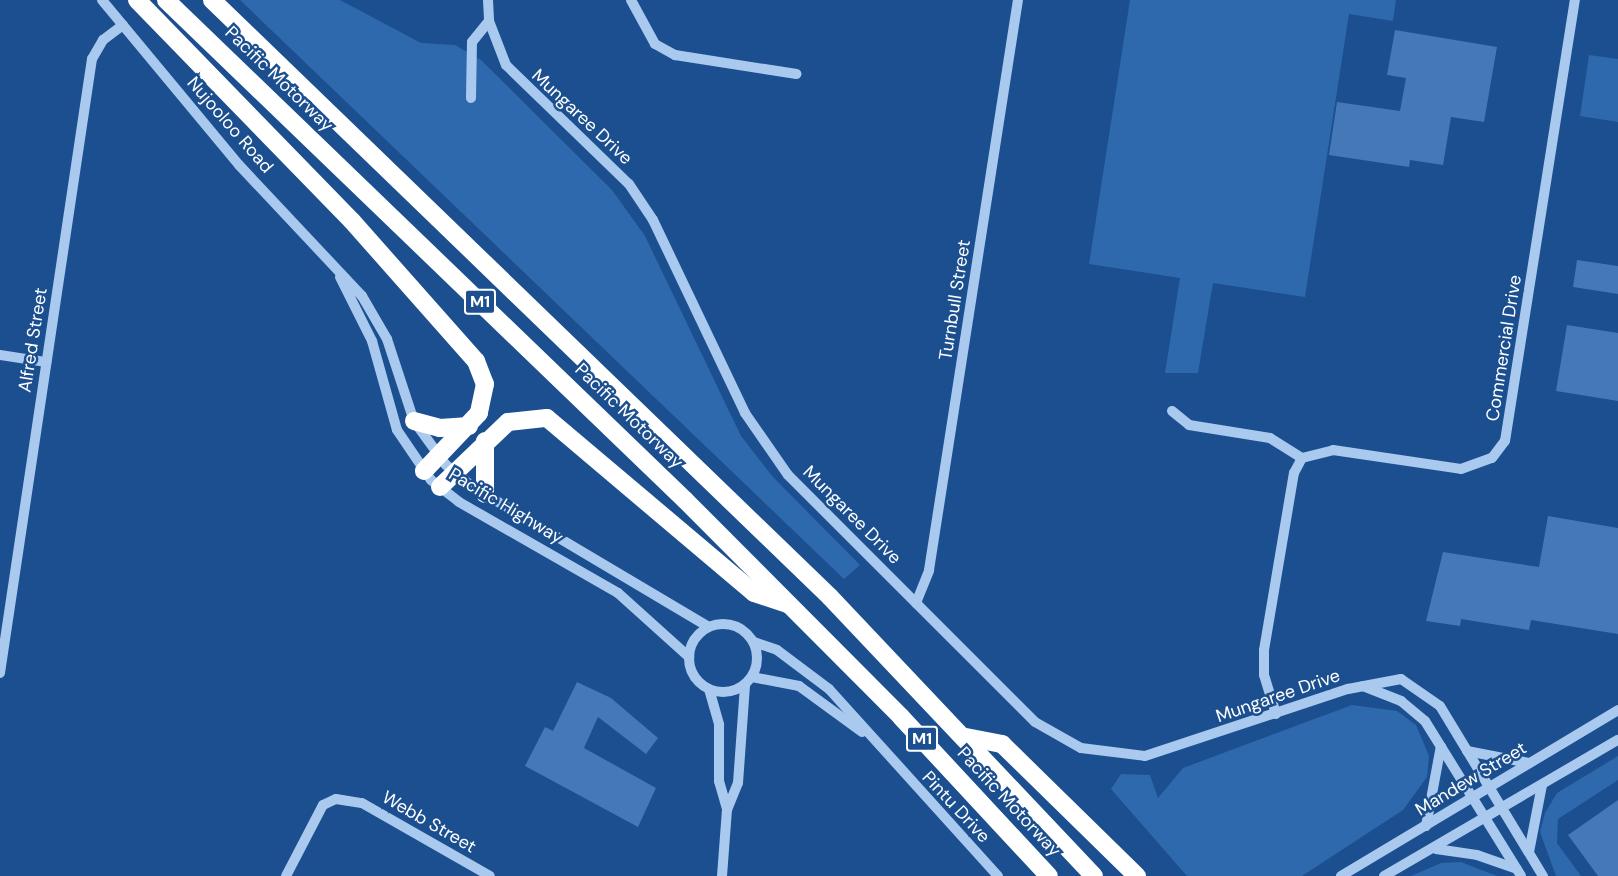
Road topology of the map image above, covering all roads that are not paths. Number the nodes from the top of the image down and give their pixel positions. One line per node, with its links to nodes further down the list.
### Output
1 (102, 0): 10 (street, Nujooloo Road)
2 (137, 0): 18 (highway)
3 (166, 0): 27 (highway, Pacific Motorway / M1)
4 (212, 0): 38 (highway, Pacific Motorway / M1)
5 (488, 0): 9 (street)
6 (631, 0): 11 (street)
7 (1018, 0): 26 (street, Turnbull Street)
8 (1575, 0): 21 (street, Commercial Drive)
9 (489, 21): 12 (street); 26 (street, Mungaree Drive)
10 (123, 25): 13 (street, Nujooloo Road); 15 (street, Alfred Street)
11 (797, 74)
12 (471, 98)
13 (336, 269): 17 (street, Pacific Highway); 22 (street, Pacific Highway)
14 (0, 355): 15 (street)
15 (46, 362): 31 (street, Alfred Street)
16 (1172, 411): 21 (street)
17 (414, 421): 18 (highway); 20 (street, Pacific Highway)
18 (469, 426): 20 (highway)
19 (485, 441): 23 (highway); 25 (highway); 27 (highway)
20 (440, 458): 22 (highway); 23 (street, Pacific Highway)
21 (1302, 458): 36 (street)
22 (424, 471): 24 (street, Pacific Highway)
23 (454, 473): 24 (highway); 25 (street, Pacific Highway)
24 (440, 488): 30 (street, Pacific Highway)
25 (485, 495): 28 (street, Pacific Highway)
26 (916, 603): 36 (street, Mungaree Drive)
27 (792, 606): 57 (highway, Pacific Motorway / M1)
28 (708, 627): 29 (street); 30 (street)
29 (754, 642): 32 (street); 37 (street, Pintu Drive)
30 (689, 657): 34 (street)
31 (0, 673)
32 (748, 681): 34 (street); 37 (street, Pintu Drive); 47 (street)
33 (1363, 686): 36 (street, Mungaree Drive); 40 (street, Mungaree Drive); 41 (street, Mungaree Drive)
34 (709, 689): 47 (street)
35 (1618, 710): 42 (street, Mandew Street)
36 (1276, 714)
37 (865, 734): 56 (street, Pintu Drive)
38 (966, 737): 58 (highway, Pacific Motorway / M1); 59 (highway)
39 (1618, 740): 43 (street)
40 (1441, 746): 45 (street, Mungaree Drive); 49 (street)
41 (1467, 751): 42 (street); 44 (street, Mungaree Drive)
42 (1529, 763): 44 (street, Mandew Street)
43 (1542, 785): 46 (street); 51 (street)
44 (1489, 788): 45 (street, Mandew Street); 46 (street, Mungaree Drive)
45 (1473, 798): 48 (street, Mungaree Drive); 49 (street, Mandew Street)
46 (1502, 809): 48 (street); 51 (street, Mungaree Drive)
47 (727, 810): 55 (street)
48 (1487, 819): 50 (street); 52 (street, Mungaree Drive)
49 (1426, 826): 60 (street, Mandew Street)
50 (1436, 849): 52 (street); 61 (street)
51 (1529, 852): 62 (street, Mungaree Drive)
52 (1519, 873)
53 (286, 876): 54 (street, Webb Street)
54 (490, 876)
55 (722, 876)
56 (998, 876)
57 (1049, 876)
58 (1094, 876)
59 (1137, 876)
60 (1341, 876)
61 (1384, 876)
62 (1543, 876)

